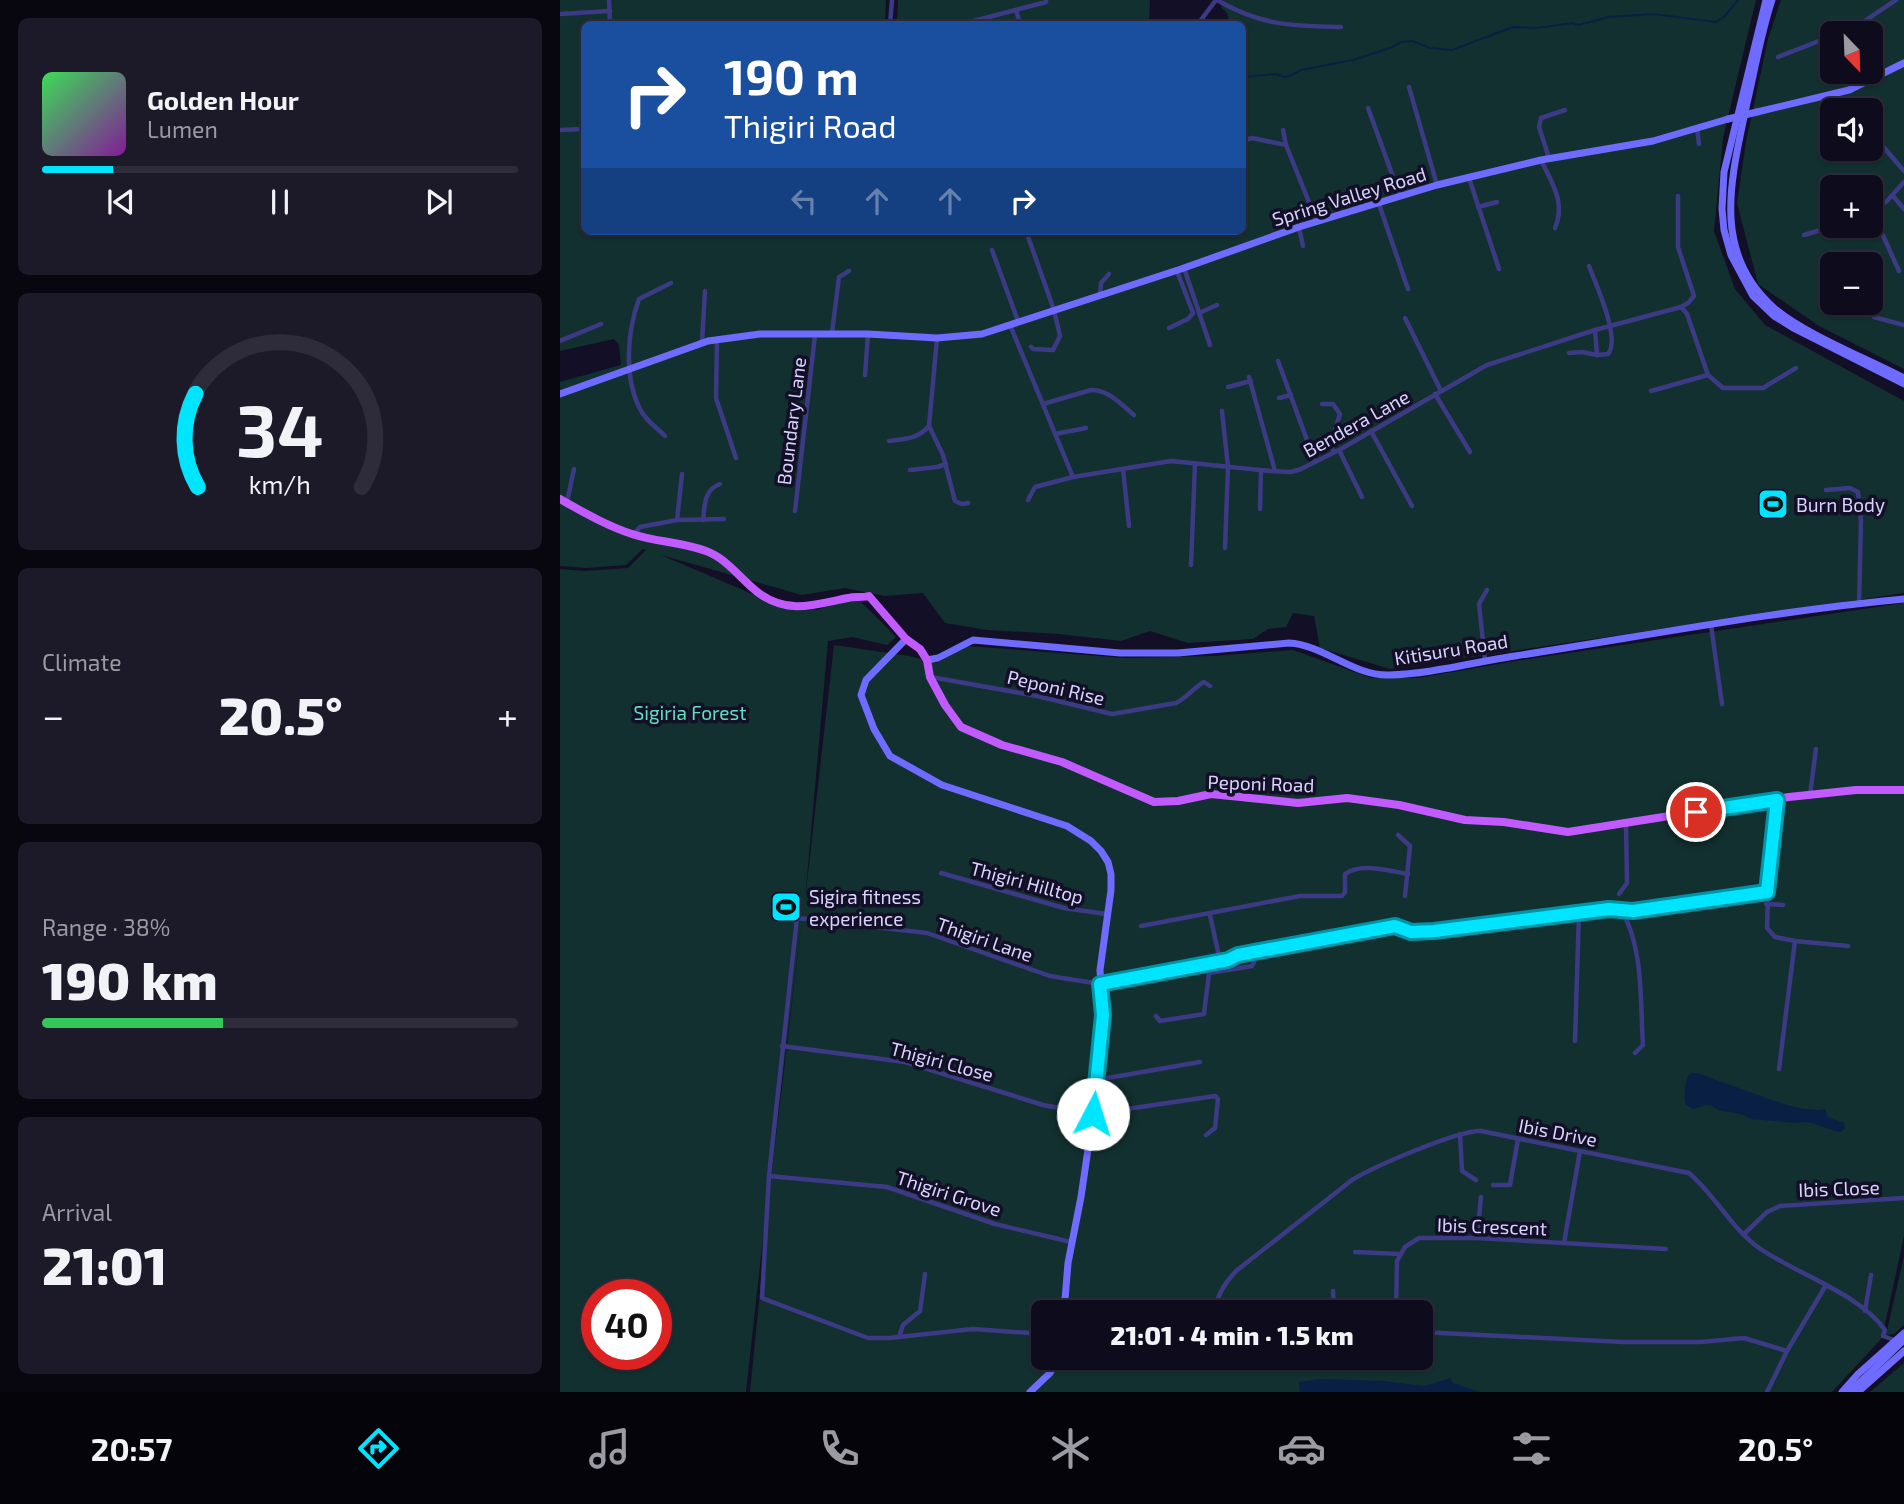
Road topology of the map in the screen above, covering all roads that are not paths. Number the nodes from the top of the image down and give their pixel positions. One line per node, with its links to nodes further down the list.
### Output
1 (609, 0): 9 (street)
2 (892, 0): 12 (street)
3 (1046, 0): 8 (street)
4 (1217, 0): 15 (street); 17 (street)
5 (1766, 0): 94 (street)
6 (1772, 0): 93 (street)
7 (1896, 0): 16 (street)
8 (1016, 10): 13 (street); 14 (street)
9 (610, 11): 10 (street); 11 (street)
10 (560, 14)
11 (610, 21)
12 (890, 21)
13 (966, 21)
14 (1019, 21)
15 (1200, 21)
16 (1864, 21)
17 (1341, 27)
18 (1820, 41): 19 (street)
19 (1777, 57)
20 (1904, 63): 24 (street, Spring Valley Road, bridge)
21 (1409, 87): 36 (street)
22 (1368, 108): 39 (street)
23 (1565, 110): 32 (street)
24 (1697, 127): 30 (street); 32 (street, Spring Valley Road)
25 (581, 129): 26 (street)
26 (560, 130)
27 (1283, 130): 29 (street)
28 (1246, 140): 29 (street)
29 (1286, 145): 45 (street)
30 (1699, 145)
31 (1883, 146): 33 (street)
32 (1545, 160): 34 (street, Spring Valley Road); 47 (street)
33 (1904, 170)
34 (1469, 178): 36 (street, Spring Valley Road); 43 (street)
35 (1904, 182): 38 (street)
36 (1437, 186): 39 (street, Spring Valley Road)
37 (1678, 196): 65 (street)
38 (1893, 196): 42 (street); 44 (street)
39 (1400, 197): 41 (street, Spring Valley Road)
40 (1497, 202): 43 (street)
41 (1379, 204): 45 (street, Spring Valley Road); 61 (street)
42 (1883, 204)
43 (1478, 207): 56 (street)
44 (1904, 209)
45 (1317, 222): 46 (street, Spring Valley Road)
46 (1299, 227): 52 (street); 55 (street, Spring Valley Road)
47 (1555, 228)
48 (1820, 230): 50 (street)
49 (1027, 235): 66 (street)
50 (1804, 235)
51 (1883, 236): 58 (street)
52 (1303, 246)
53 (992, 250): 70 (street)
54 (1589, 266): 74 (street)
55 (1181, 269): 63 (street, Spring Valley Road); 67 (street); 75 (street)
56 (1499, 269)
57 (849, 271): 78 (street)
58 (1899, 271)
59 (1109, 274): 63 (street)
60 (671, 283): 90 (street)
61 (1408, 289)
62 (705, 290): 83 (street)
63 (1100, 294): 66 (street, Spring Valley Road)
64 (1217, 305): 67 (street)
65 (1681, 307): 74 (street, Bendera Lane); 92 (street)
66 (1054, 310): 70 (street, Spring Valley Road); 85 (street)
67 (1199, 313): 84 (street)
68 (1874, 317): 73 (street)
69 (1405, 318): 97 (street)
70 (1018, 321): 72 (street, Spring Valley Road)
71 (601, 324): 82 (street)
72 (1010, 325): 80 (street, Spring Valley Road); 101 (street)
73 (1904, 325)
74 (1610, 327): 76 (street, Bendera Lane); 87 (street)
75 (1169, 328)
76 (1595, 330): 87 (street); 97 (street, Bendera Lane)
77 (815, 334): 78 (street, Spring Valley Road); 81 (street, Spring Valley Road); 133 (street, Boundary Lane)
78 (832, 334): 79 (street, Spring Valley Road)
79 (868, 334): 80 (street, Spring Valley Road); 91 (street)
80 (937, 338): 105 (street)
81 (717, 340): 83 (street, Spring Valley Road); 113 (street)
82 (560, 341)
83 (702, 342): 90 (street, Spring Valley Road)
84 (1210, 345)
85 (1031, 347)
86 (1569, 353): 87 (street)
87 (1597, 355)
88 (1278, 361): 99 (street)
89 (1796, 368): 92 (street)
90 (629, 370): 98 (street, Spring Valley Road); 109 (street)
91 (866, 375)
92 (1708, 375): 96 (street)
93 (1904, 377)
94 (1904, 384)
95 (1228, 387): 122 (street)
96 (1651, 391)
97 (1438, 393): 107 (street, Bendera Lane); 112 (street)
98 (560, 394)
99 (1291, 395): 100 (street); 114 (street)
100 (1279, 398)
101 (1043, 404): 104 (street); 108 (street)
102 (1322, 404): 111 (street)
103 (1222, 411): 117 (street)
104 (1133, 415)
105 (929, 426): 110 (street); 115 (street)
106 (1086, 428): 108 (street)
107 (1371, 431): 111 (street, Bendera Lane); 131 (street)
108 (1055, 434): 124 (street)
109 (665, 436)
110 (889, 441)
111 (1336, 451): 114 (street, Bendera Lane); 127 (street)
112 (1470, 452)
113 (736, 458)
114 (1314, 462): 122 (street, Bendera Lane)
115 (946, 464): 120 (street); 130 (street)
116 (1195, 464): 117 (street, Bendera Lane); 119 (street, Bendera Lane); 140 (street)
117 (1228, 467): 121 (street, Bendera Lane); 139 (street)
118 (574, 469): 129 (street)
119 (1123, 469): 124 (street, Bendera Lane); 137 (street)
120 (910, 470)
121 (1261, 470): 122 (street, Bendera Lane); 132 (street)
122 (1275, 471)
123 (682, 474): 135 (street)
124 (1073, 477): 128 (street, Bendera Lane)
125 (720, 484): 136 (street)
126 (1826, 490): 143 (street)
127 (1362, 497)
128 (1028, 500)
129 (563, 501): 138 (main road)
130 (968, 503)
131 (1412, 506)
132 (1260, 509)
133 (795, 511)
134 (724, 519): 136 (street)
135 (677, 520): 136 (street); 138 (street)
136 (703, 520)
137 (1129, 526)
138 (633, 535): 145 (main road)
139 (1225, 548)
140 (1191, 565)
141 (1487, 590): 147 (street)
142 (1904, 599): 143 (street, Kitisuru Road)
143 (1859, 604): 144 (street, Kitisuru Road)
144 (1711, 624): 147 (street, Kitisuru Road); 150 (street)
145 (906, 639): 146 (main road); 166 (street)
146 (927, 660): 147 (street, Kitisuru Road); 148 (main road, Peponi Road)
147 (1485, 660)
148 (930, 677): 149 (street, Peponi Rise); 155 (main road, Peponi Road)
149 (1210, 686)
150 (1722, 704)
151 (1816, 749): 153 (street)
152 (1904, 790): 153 (main road, Peponi Road)
153 (1810, 795): 154 (main road, Peponi Road)
154 (1777, 800): 155 (main road, Peponi Road); 159 (street)
155 (1626, 823): 160 (street)
156 (1398, 835): 158 (street)
157 (941, 873): 166 (street, Thigiri Hilltop)
158 (1408, 874): 161 (street); 167 (street)
159 (1767, 892): 162 (street); 164 (street, Thigiri Lane)
160 (1619, 894)
161 (1405, 896)
162 (1766, 904): 163 (street); 169 (street)
163 (1783, 905)
164 (1622, 910): 165 (street, Thigiri Lane); 177 (street)
165 (1580, 912): 171 (street, Thigiri Lane); 175 (street)
166 (1106, 914): 173 (street)
167 (1210, 915): 168 (street); 172 (street)
168 (1141, 926)
169 (1795, 941): 170 (street); 179 (street)
170 (1847, 946)
171 (1252, 952): 172 (street, Thigiri Lane); 174 (street)
172 (1220, 961): 173 (street, Thigiri Lane)
173 (1100, 984): 176 (street, Thigiri Lane); 180 (street)
174 (1156, 1016)
175 (1575, 1041)
176 (782, 1046): 181 (street, Thigiri Close); 186 (street)
177 (1635, 1053)
178 (1200, 1062): 180 (street)
179 (1779, 1069)
180 (1096, 1080): 181 (street)
181 (1093, 1114): 183 (street, Thigiri Close); 193 (street)
182 (1460, 1134): 184 (street, Ibis Drive); 187 (street); 203 (street, Ibis Drive)
183 (1206, 1135)
184 (1518, 1139): 185 (street, Ibis Drive); 188 (street)
185 (1580, 1151): 191 (street, Ibis Drive); 194 (street, Ibis Crescent)
186 (771, 1176): 193 (street, Thigiri Grove); 211 (street)
187 (1476, 1180)
188 (1493, 1185)
189 (1481, 1197): 192 (street)
190 (1904, 1198): 191 (street, Ibis Close)
191 (1744, 1234): 200 (street, Ibis Drive)
192 (1477, 1238): 194 (street, Ibis Crescent); 197 (street, Ibis Crescent)
193 (1072, 1242): 202 (street)
194 (1564, 1242): 195 (street, Ibis Crescent)
195 (1666, 1249)
196 (1355, 1252): 197 (street)
197 (1400, 1254): 205 (street)
198 (925, 1274): 211 (street)
199 (1871, 1275): 206 (street)
200 (1826, 1285): 206 (street, Ibis Drive); 215 (street)
201 (1334, 1290): 204 (street)
202 (1065, 1300)
203 (1218, 1300)
204 (1334, 1300)
205 (1396, 1300)
206 (1865, 1311): 210 (street, Ibis Drive)
207 (1031, 1333): 211 (street)
208 (1433, 1333): 215 (street)
209 (1904, 1333): 213 (street)
210 (1883, 1336): 213 (street); 214 (street)
211 (899, 1337)
212 (1904, 1340): 221 (street)
213 (1895, 1341): 214 (street)
214 (1886, 1348): 220 (street)
215 (1787, 1350): 219 (street)
216 (1904, 1351): 222 (street)
217 (1052, 1370): 218 (street)
218 (1030, 1392)
219 (1768, 1392)
220 (1842, 1392)
221 (1850, 1392)
222 (1858, 1392)

